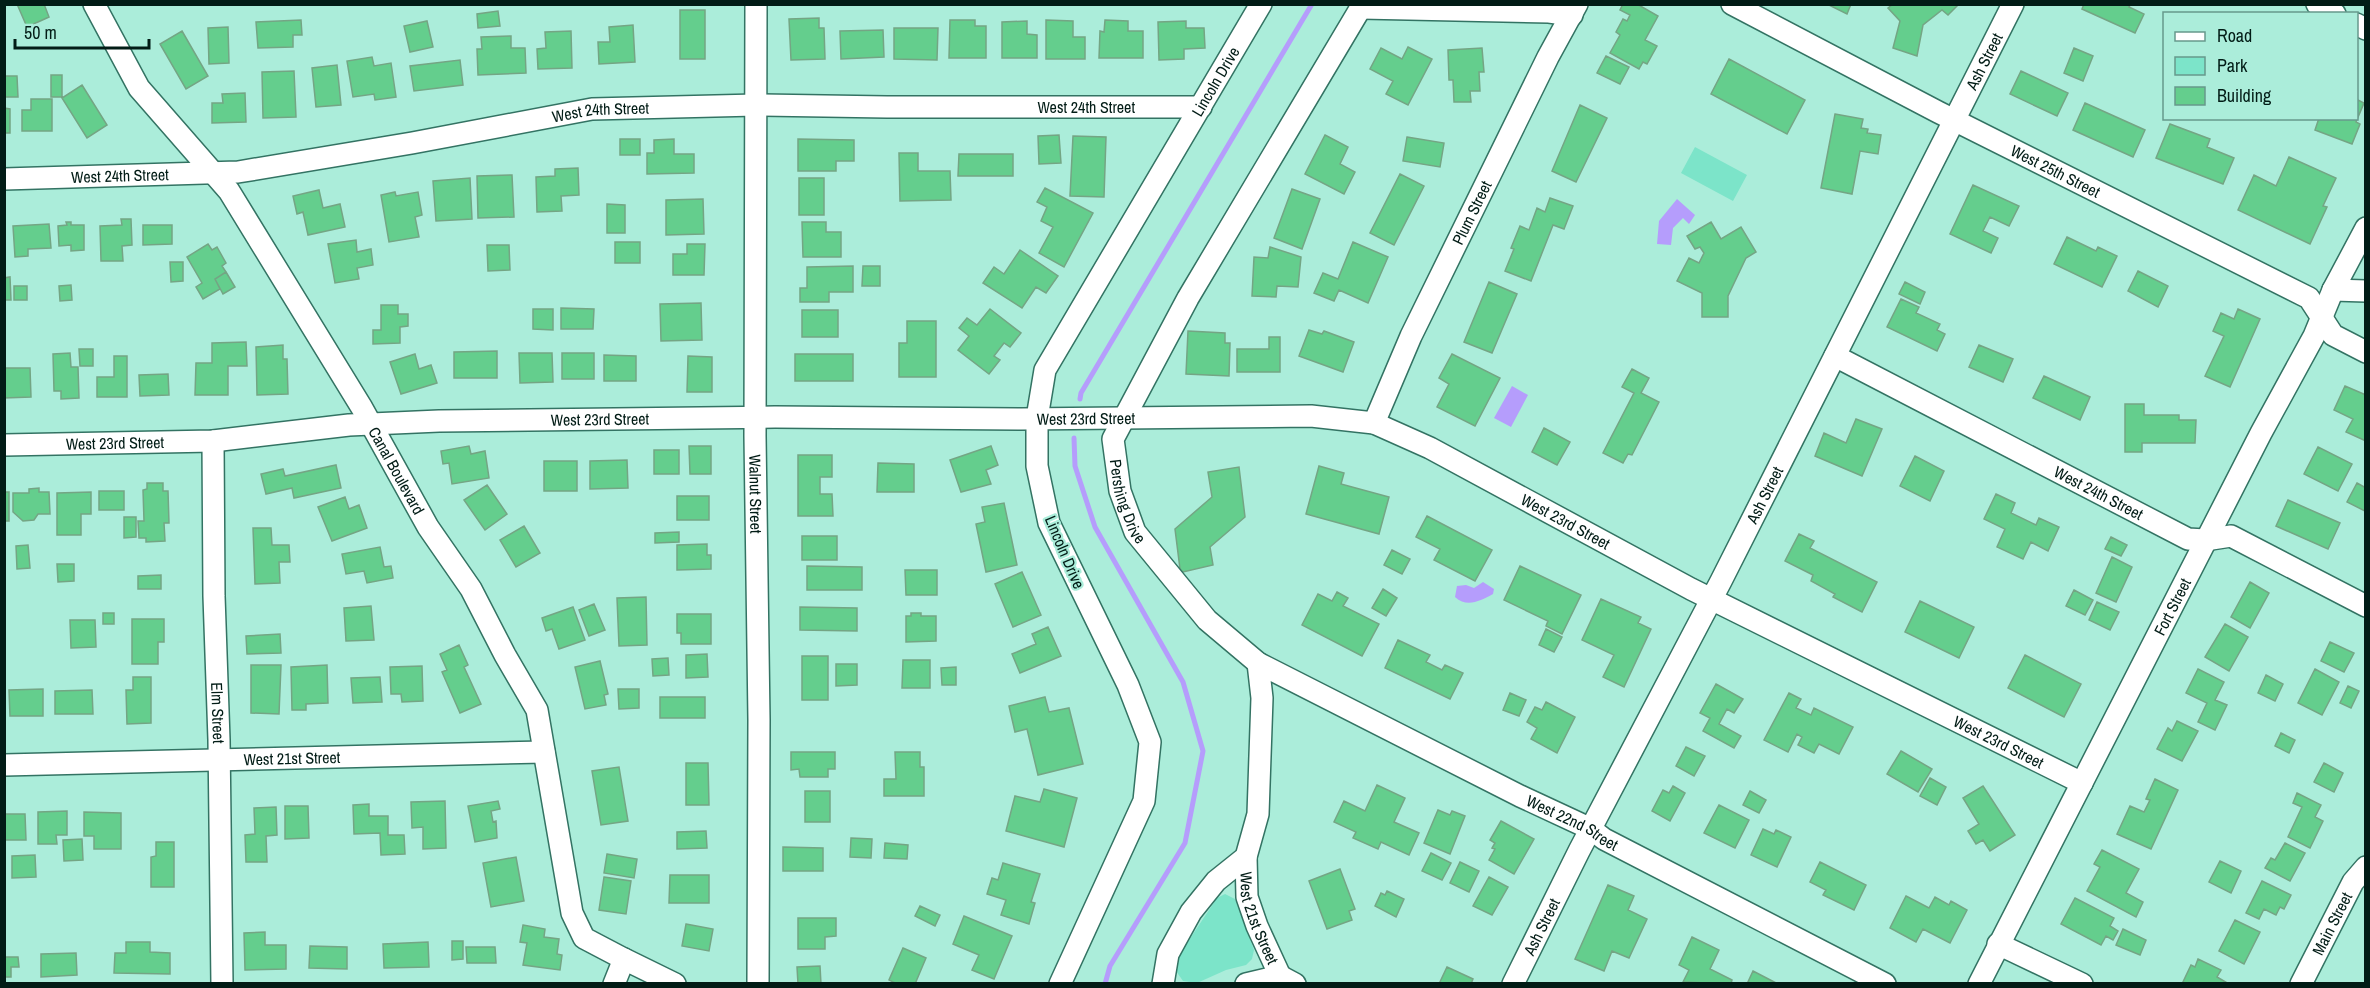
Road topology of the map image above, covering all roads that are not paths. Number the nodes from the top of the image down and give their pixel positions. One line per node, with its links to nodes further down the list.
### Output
1 (94, 4): 13 (street, Canal Boulevard)
2 (756, 4): 10 (street, Walnut Street)
3 (1261, 4): 11 (street, Lincoln Drive)
4 (1732, 4): 12 (street, West 25th Street)
5 (2013, 4): 12 (street, Ash Street)
6 (2317, 4): 9 (street)
7 (1362, 6): 8 (street); 21 (street, Pershing Drive)
8 (1575, 10): 24 (street, Plum Street)
9 (2331, 12)
10 (756, 105): 11 (street, West 24th Street); 13 (street, West 24th Street); 22 (street, Walnut Street)
11 (1201, 107): 23 (street, Lincoln Drive)
12 (1953, 119): 18 (street, West 25th Street); 20 (street, Ash Street)
13 (214, 174): 14 (street, West 24th Street); 25 (street, Canal Boulevard)
14 (4, 179)
15 (2366, 228): 16 (street, Fort Street)
16 (2333, 291): 17 (street); 18 (street, Fort Street)
17 (2366, 291)
18 (2322, 318): 19 (street, West 25th Street); 28 (street, Fort Street)
19 (2366, 352)
20 (1835, 356): 28 (street, West 24th Street); 29 (street, Ash Street)
21 (1125, 417): 23 (street, West 23rd Street); 24 (street, West 23rd Street); 31 (street, Pershing Drive)
22 (756, 418): 23 (street, West 23rd Street); 25 (street, West 23rd Street); 45 (street, Walnut Street)
23 (1037, 418): 46 (street, Lincoln Drive)
24 (1374, 423): 29 (street, West 23rd Street)
25 (370, 424): 26 (street, West 23rd Street); 32 (street, Canal Boulevard)
26 (213, 441): 27 (street, West 23rd Street); 33 (street, Elm Street)
27 (4, 445)
28 (2205, 540): 30 (street, West 24th Street); 35 (street, Fort Street)
29 (1711, 598): 35 (street, West 23rd Street); 36 (street, Ash Street)
30 (2366, 606)
31 (1258, 663): 36 (street, West 22nd Street); 37 (street)
32 (544, 752): 33 (street, West 21st Street); 40 (street, Canal Boulevard)
33 (219, 761): 34 (street, West 21st Street); 42 (street, Elm Street)
34 (4, 765)
35 (2082, 783): 39 (street, Fort Street)
36 (1591, 829): 49 (street, Ash Street); 50 (street, West 22nd Street)
37 (1246, 857): 41 (street, West 21st Street); 47 (street)
38 (2366, 867): 53 (street, Main Street)
39 (1998, 944): 51 (street, Fort Street); 52 (street)
40 (624, 959): 43 (street); 44 (street, Canal Boulevard)
41 (1287, 980): 48 (street, West 21st Street)
42 (222, 984)
43 (614, 984)
44 (675, 984)
45 (758, 984)
46 (1060, 984)
47 (1163, 984)
48 (1246, 984)
49 (1513, 984)
50 (1885, 984)
51 (1979, 984)
52 (2082, 984)
53 (2301, 984)

